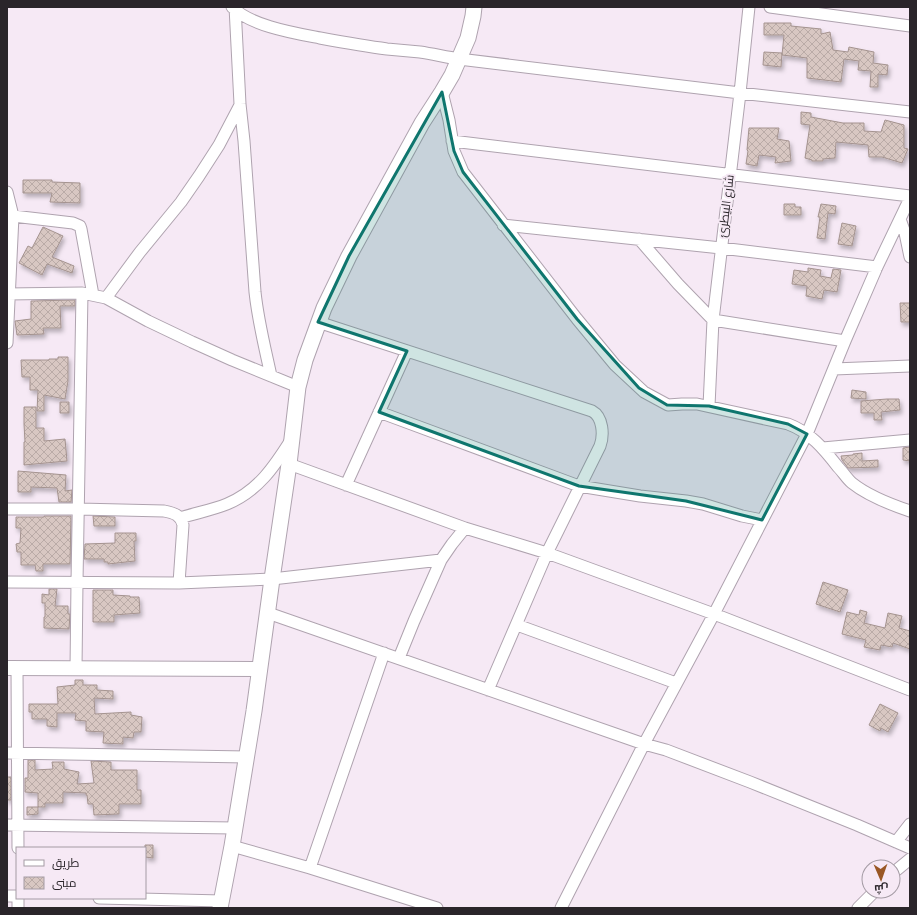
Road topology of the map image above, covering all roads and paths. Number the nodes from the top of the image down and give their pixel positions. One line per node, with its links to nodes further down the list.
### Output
1 (474, 7): 6 (main road)
2 (749, 7): 8 (street, شارع البيطرئ)
3 (770, 7): 5 (street)
4 (234, 8): 6 (street); 9 (street)
5 (910, 26)
6 (459, 59): 7 (main road); 8 (street)
7 (442, 92): 11 (street); 26 (main road)
8 (740, 93): 10 (street); 12 (street, شارع البيطرئ)
9 (240, 104): 24 (street); 32 (street)
10 (910, 112)
11 (452, 141): 12 (street); 17 (street)
12 (730, 175): 14 (street); 19 (street, شارع البيطرئ)
13 (7, 192): 15 (street)
14 (910, 197): 16 (street)
15 (13, 216): 22 (street); 23 (street)
16 (900, 219): 20 (street); 21 (street)
17 (503, 224): 18 (street); 34 (street)
18 (639, 240): 19 (street); 25 (street)
19 (721, 248): 21 (street); 25 (street, شارع البيطرئ)
20 (910, 257)
21 (877, 267): 27 (street)
22 (8, 294): 23 (street); 28 (street)
23 (88, 294): 24 (street); 44 (street)
24 (106, 298): 32 (street)
25 (713, 320): 27 (street); 34 (street, شارع البيطرئ)
26 (318, 322): 29 (street); 33 (main road)
27 (845, 341): 31 (street)
28 (7, 343)
29 (406, 350): 35 (street); 42 (street)
30 (910, 366): 31 (street)
31 (834, 369): 36 (street)
32 (271, 376): 33 (street)
33 (298, 387): 37 (main road)
34 (709, 406): 36 (street)
35 (379, 412): 41 (street); 42 (street)
36 (807, 434): 39 (street); 47 (street)
37 (293, 436): 40 (main road); 46 (street)
38 (910, 440): 39 (street)
39 (823, 448): 45 (street)
40 (289, 464): 41 (street); 51 (main road)
41 (346, 485): 48 (street)
42 (579, 486): 47 (street); 49 (street)
43 (7, 509): 44 (street)
44 (79, 509): 46 (street); 53 (street)
45 (910, 511)
46 (180, 518): 54 (street)
47 (762, 520): 56 (street)
48 (465, 528): 49 (street); 50 (street)
49 (547, 553): 56 (street); 57 (street)
50 (441, 560): 51 (street); 59 (street)
51 (272, 579): 54 (street); 55 (main road)
52 (7, 582): 53 (street)
53 (77, 582): 54 (street); 61 (street)
54 (179, 583)
55 (268, 613): 58 (street); 62 (main road)
56 (714, 614): 63 (street); 65 (street)
57 (517, 625): 63 (street); 64 (street)
58 (384, 653): 59 (street); 78 (street)
59 (400, 658): 64 (street)
60 (12, 668): 61 (street); 67 (street)
61 (76, 669): 62 (street)
62 (260, 669): 68 (main road)
63 (676, 683): 66 (street)
64 (488, 690): 66 (street)
65 (910, 690)
66 (644, 744): 72 (street); 83 (street)
67 (12, 753): 68 (street); 70 (street)
68 (247, 757): 71 (main road)
69 (910, 824): 72 (street)
70 (12, 825): 71 (street); 74 (street)
71 (235, 828): 73 (main road)
72 (896, 842): 75 (street)
73 (232, 846): 78 (street); 81 (main road)
74 (18, 847)
75 (910, 848)
76 (910, 859): 77 (street)
77 (901, 866)
78 (310, 868): 82 (street)
79 (119, 899): 81 (street)
80 (867, 899): 84 (street)
81 (221, 904)
82 (437, 908)
83 (560, 908)
84 (858, 908)

